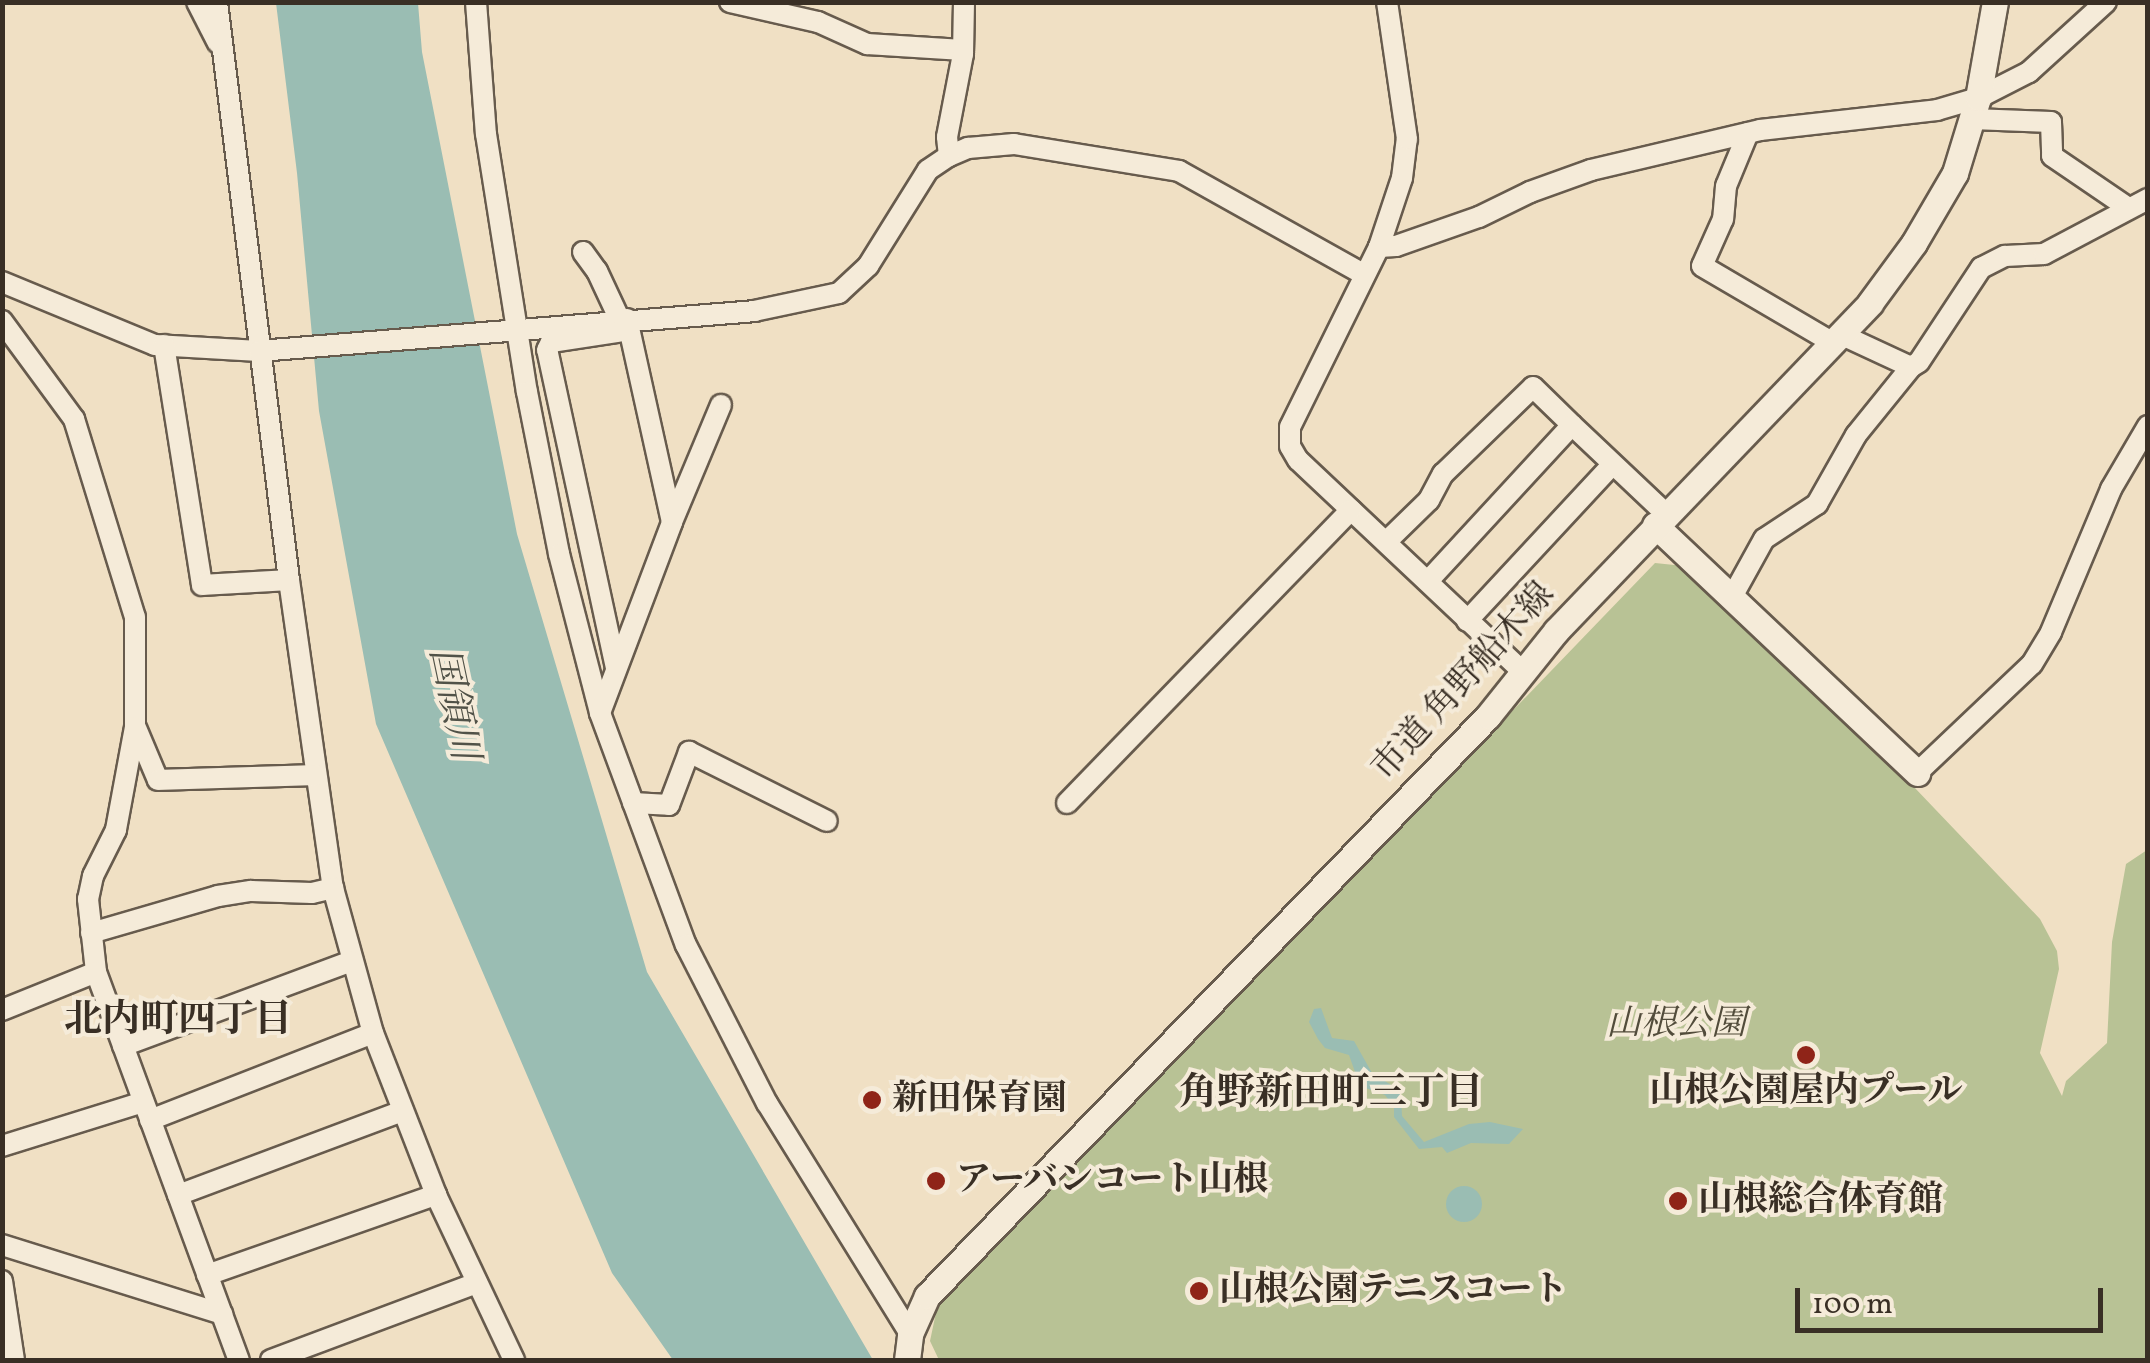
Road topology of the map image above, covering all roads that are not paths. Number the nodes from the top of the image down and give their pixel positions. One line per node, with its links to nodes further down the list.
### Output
1 (197, 2): 9 (street)
2 (217, 2): 9 (street)
3 (476, 2): 22 (street)
4 (730, 2): 10 (street)
5 (964, 2): 10 (street)
6 (1388, 2): 16 (street)
7 (1996, 2): 11 (street, 市道 角野船木線)
8 (2106, 2): 11 (street)
9 (222, 48): 25 (street)
10 (963, 50): 13 (street)
11 (1975, 108): 12 (street); 15 (street); 23 (street, 市道 角野船木線)
12 (1748, 134): 16 (street); 23 (street)
13 (949, 156): 18 (street); 21 (street)
14 (2148, 198): 15 (street)
15 (2127, 207): 26 (street)
16 (1380, 247): 18 (street)
17 (582, 252): 21 (street)
18 (1363, 274): 31 (street)
19 (2, 282): 24 (street)
20 (2, 321): 42 (street)
21 (626, 323): 22 (street); 33 (street); 39 (street)
22 (509, 327): 25 (street); 41 (street)
23 (1838, 339): 26 (street); 32 (street, 市道 角野船木線)
24 (164, 345): 25 (street); 35 (street)
25 (265, 349): 35 (street)
26 (1911, 367): 37 (street)
27 (721, 404): 33 (street)
28 (1572, 425): 30 (street); 34 (street); 36 (street)
29 (2148, 426): 43 (street)
30 (1613, 464): 32 (street); 38 (street)
31 (1351, 510): 34 (street); 46 (street)
32 (1661, 519): 37 (street); 40 (street, 市道 角野船木線)
33 (672, 522): 39 (street)
34 (1386, 542): 36 (street)
35 (288, 580): 44 (street)
36 (1428, 581): 38 (street)
37 (1732, 598): 43 (street)
38 (1467, 621): 40 (street)
39 (616, 668): 41 (street)
40 (1521, 670): 65 (street, 市道 角野船木線)
41 (600, 713): 45 (street)
42 (135, 726): 44 (street); 49 (street)
43 (1917, 772)
44 (314, 775): 48 (street)
45 (633, 803): 47 (street); 65 (street)
46 (1067, 803)
47 (827, 820)
48 (333, 888): 49 (street); 50 (street)
49 (91, 934): 51 (street)
50 (351, 961): 53 (street); 54 (street)
51 (96, 972): 52 (street); 54 (street)
52 (2, 1010)
53 (373, 1033): 55 (street); 56 (street)
54 (123, 1046): 56 (street)
55 (403, 1110): 58 (street); 59 (street)
56 (147, 1111): 57 (street); 58 (street)
57 (2, 1146)
58 (178, 1195): 61 (street)
59 (436, 1196): 61 (street); 63 (street)
60 (2, 1245): 64 (street)
61 (207, 1275): 64 (street)
62 (2, 1281): 66 (street)
63 (477, 1284): 68 (street); 69 (street)
64 (222, 1314): 67 (street)
65 (908, 1348)
66 (14, 1360)
67 (239, 1360)
68 (270, 1360)
69 (513, 1360)

